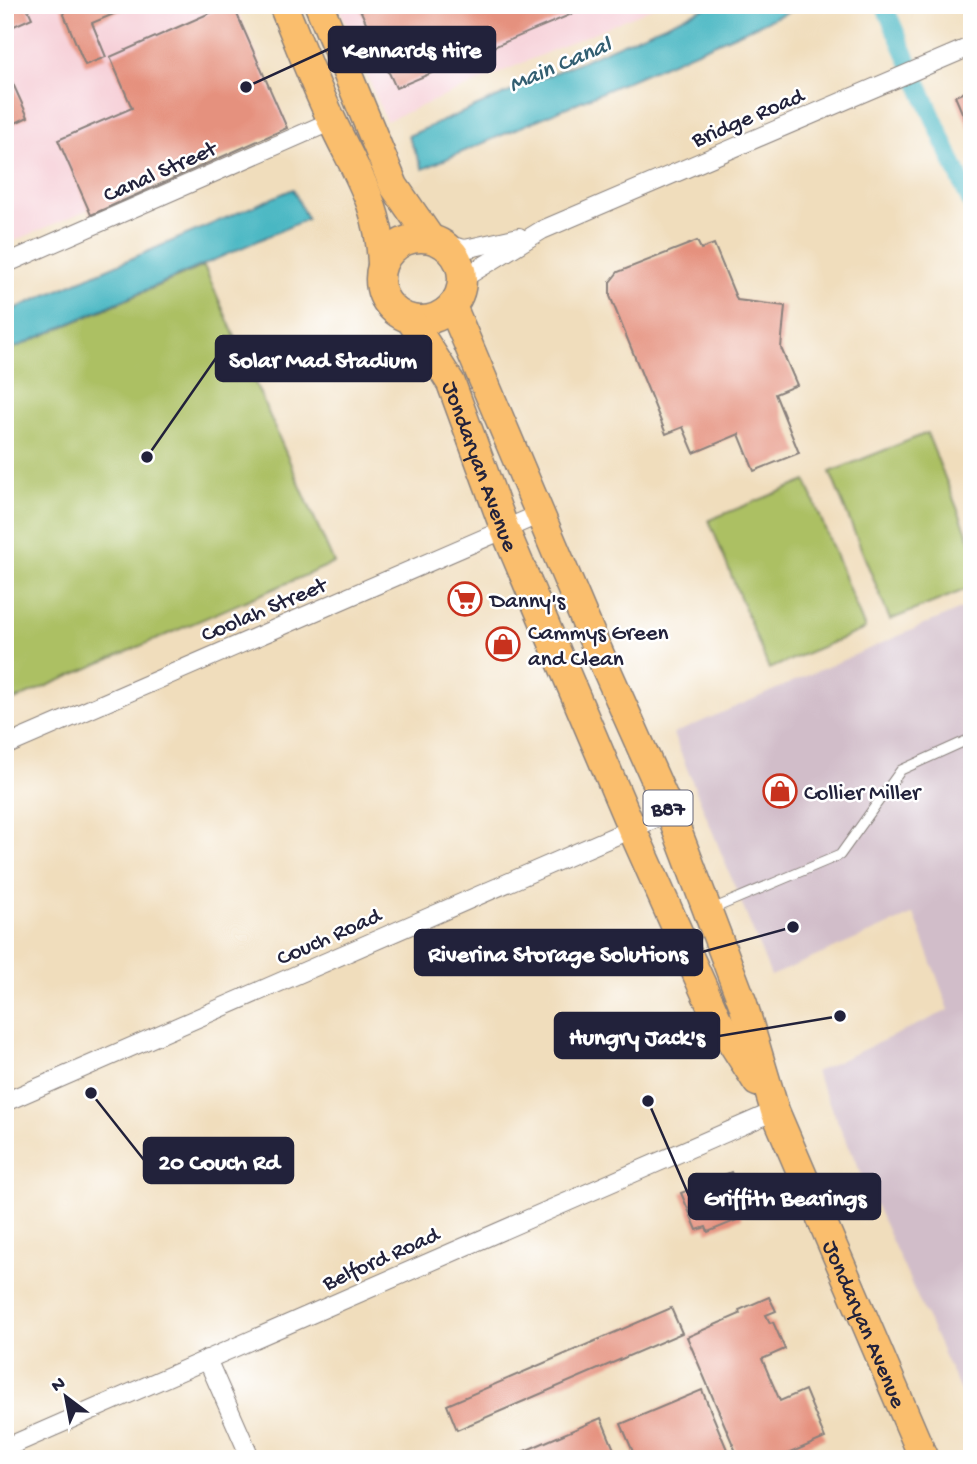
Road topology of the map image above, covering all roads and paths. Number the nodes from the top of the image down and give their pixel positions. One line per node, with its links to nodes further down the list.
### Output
1 (283, 5): 4 (main road, B87)
2 (319, 5): 5 (main road, B87)
3 (972, 46): 6 (street, Bridge Road)
4 (332, 121): 5 (main road, B87); 9 (street, Canal Street)
5 (382, 191): 7 (main road, B87); 8 (main road, B87)
6 (542, 230): 7 (street, Bridge Road); 10 (street, Bridge Road)
7 (437, 241): 8 (main road); 10 (main road, B87)
8 (382, 263): 12 (main road, B87)
9 (5, 264)
10 (462, 279): 11 (main road)
11 (452, 306): 12 (main road); 13 (main road, Jondaryan Avenue / B87)
12 (410, 318): 14 (main road, Jondaryan Avenue / B87)
13 (540, 514): 14 (street, Coolah Street); 17 (main road, Jondaryan Avenue / B87)
14 (505, 530): 16 (street, Coolah Street); 18 (main road, Jondaryan Avenue / B87)
15 (972, 738): 19 (lane)
16 (5, 746)
17 (670, 812): 18 (street, Couch Road); 19 (main road, Jondaryan Avenue / B87)
18 (632, 829): 20 (street, Couch Road); 21 (main road, Jondaryan Avenue / B87)
19 (708, 911): 21 (main road, Jondaryan Avenue / B87)
20 (5, 1102)
21 (775, 1111): 22 (street, Belford Road); 25 (main road, Jondaryan Avenue / B87)
22 (207, 1360): 23 (street, Belford Road); 24 (street)
23 (5, 1448)
24 (251, 1459)
25 (924, 1459)

